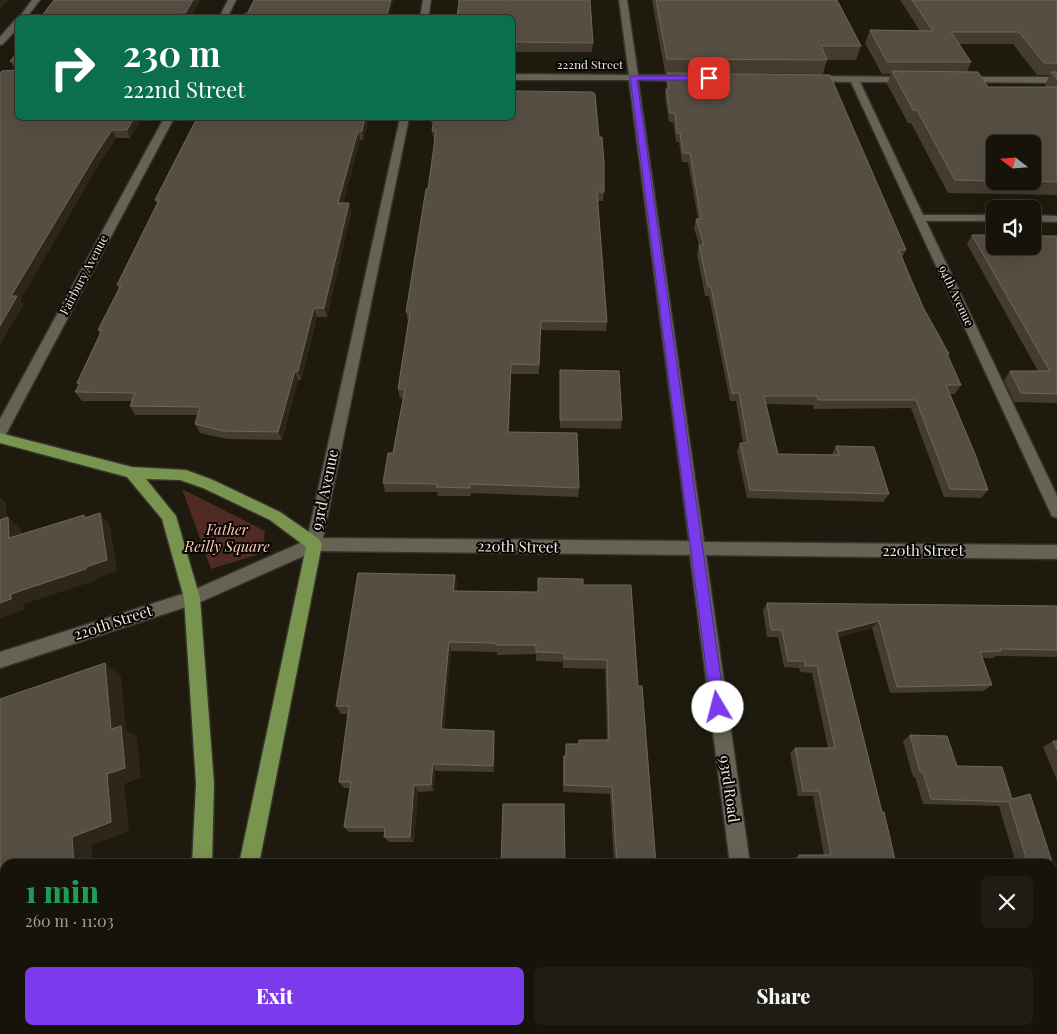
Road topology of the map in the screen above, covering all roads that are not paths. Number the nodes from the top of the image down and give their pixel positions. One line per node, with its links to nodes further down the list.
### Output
1 (36, 0): 5 (street)
2 (232, 0): 6 (street)
3 (428, 0): 7 (street)
4 (623, 0): 11 (street, 93rd Road)
5 (24, 15)
6 (224, 15)
7 (425, 15)
8 (15, 25): 9 (street)
9 (0, 42)
10 (515, 77): 11 (street, 222nd Street)
11 (633, 78): 12 (street, 222nd Street); 29 (street, 93rd Road)
12 (700, 78)
13 (805, 79): 14 (street)
14 (854, 79): 15 (street); 20 (street, 94th Avenue)
15 (920, 80)
16 (950, 80): 17 (street)
17 (1057, 80)
18 (168, 120): 24 (street, Fairbury Avenue)
19 (404, 120): 28 (street, 93rd Avenue)
20 (919, 218): 21 (street); 27 (street, 94th Avenue)
21 (986, 218)
22 (1041, 218): 23 (street)
23 (1057, 218)
24 (0, 432)
25 (0, 438): 26 (main road)
26 (132, 473): 28 (main road); 31 (main road)
27 (1057, 512)
28 (314, 544): 29 (street, 220th Street); 31 (street, 220th Street); 34 (main road, 93rd Avenue)
29 (696, 550): 30 (street, 220th Street); 35 (street, 93rd Road)
30 (1057, 552)
31 (192, 598): 32 (street, 220th Street); 33 (main road)
32 (0, 660)
33 (202, 859)
34 (250, 859)
35 (739, 859)

